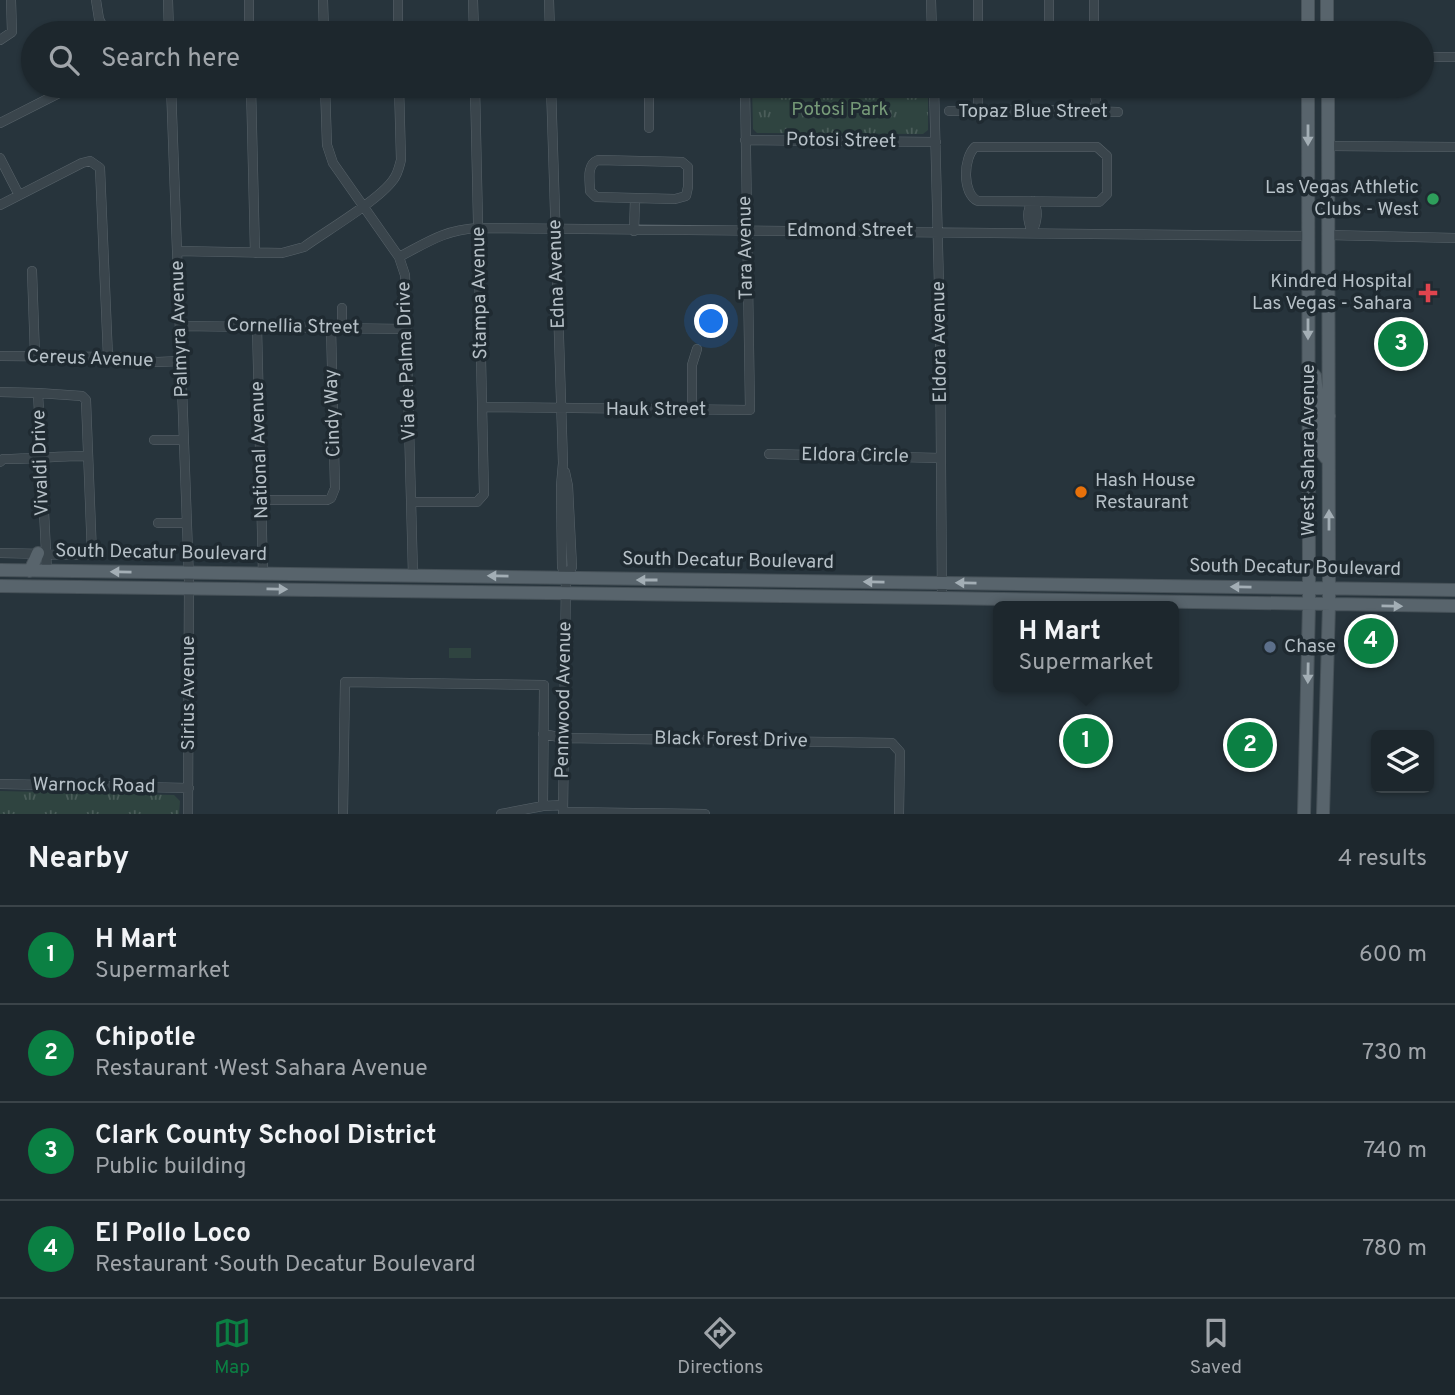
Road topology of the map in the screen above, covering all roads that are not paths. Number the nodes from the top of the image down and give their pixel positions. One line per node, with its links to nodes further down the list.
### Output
1 (11, 0): 28 (street)
2 (96, 0): 15 (street)
3 (168, 0): 16 (street)
4 (249, 0): 17 (street)
5 (323, 0): 18 (street)
6 (398, 0): 19 (street)
7 (472, 0): 20 (street)
8 (550, 0): 21 (street)
9 (931, 0): 22 (street)
10 (978, 0): 23 (street)
11 (1049, 0): 24 (street)
12 (1094, 0): 25 (street)
13 (1308, 0): 26 (main road)
14 (1327, 0): 27 (main road)
15 (100, 21)
16 (169, 21)
17 (249, 21)
18 (324, 21)
19 (398, 21)
20 (473, 21)
21 (550, 21)
22 (932, 21)
23 (978, 21)
24 (1049, 21)
25 (1094, 21)
26 (1309, 21)
27 (1327, 21)
28 (0, 40)
29 (1434, 57): 30 (street)
30 (1455, 57)
31 (49, 98): 49 (street)
32 (171, 98): 71 (street, Palmyra Avenue)
33 (251, 98): 72 (street)
34 (325, 98): 61 (street, Via de Palma Drive)
35 (399, 98): 61 (street)
36 (475, 98): 62 (street, Stampa Avenue)
37 (551, 98): 63 (street, Edna Avenue)
38 (649, 98): 50 (street)
39 (744, 98): 51 (street, Tara Avenue)
40 (934, 98): 52 (street, Eldora Avenue)
41 (978, 98): 46 (street)
42 (1094, 98): 47 (street)
43 (1308, 98): 56 (main road, West Sahara Avenue, one-way to 56)
44 (1328, 98): 53 (main road, West Sahara Avenue)
45 (948, 111): 46 (street, Topaz Blue Street)
46 (978, 111): 47 (street, Topaz Blue Street)
47 (1093, 111): 48 (street, Topaz Blue Street)
48 (1118, 112)
49 (0, 123)
50 (649, 128)
51 (745, 140): 52 (street, Potosi Street); 66 (street, Tara Avenue)
52 (936, 142): 65 (street, Eldora Avenue)
53 (1328, 146): 54 (street); 68 (main road, West Sahara Avenue)
54 (1455, 146)
55 (0, 158): 57 (street)
56 (1308, 185): 68 (main road); 69 (main road, West Sahara Avenue)
57 (19, 195): 60 (street); 85 (street)
58 (635, 199): 58 (street); 64 (street)
59 (1032, 201): 59 (street); 67 (street)
60 (0, 205)
61 (363, 205): 72 (street); 73 (street, Via de Palma Drive)
62 (478, 228): 63 (street, Edmond Street); 73 (street, Edmond Street); 90 (street, Stampa Avenue)
63 (556, 230): 64 (street, Edmond Street); 91 (street, Edna Avenue)
64 (634, 231): 66 (street, Edmond Street)
65 (937, 231): 66 (street, Edmond Street); 67 (street, Edmond Street); 100 (street, Eldora Avenue)
66 (746, 232): 93 (street, Tara Avenue)
67 (1032, 232): 69 (street, Edmond Street)
68 (1328, 235): 70 (street); 75 (main road, West Sahara Avenue)
69 (1308, 236): 75 (main road); 87 (main road, West Sahara Avenue, one-way to 87)
70 (1455, 238)
71 (177, 251): 72 (street); 77 (street, Palmyra Avenue)
72 (255, 253)
73 (399, 257): 81 (street, Via de Palma Drive)
74 (32, 271): 84 (street)
75 (1328, 278): 94 (main road, West Sahara Avenue)
76 (342, 308): 80 (street)
77 (180, 326): 78 (street, Cornellia Street); 86 (street, Palmyra Avenue)
78 (257, 327): 79 (street, Cornellia Street); 104 (street, National Avenue)
79 (331, 328): 80 (street, Cornellia Street); 104 (street, Cindy Way)
80 (342, 328): 81 (street, Cornellia Street)
81 (406, 329): 105 (street, Via de Palma Drive)
82 (697, 349): 92 (street)
83 (0, 356): 84 (street, Cereus Avenue)
84 (35, 356): 85 (street, Cereus Avenue)
85 (108, 357): 86 (street, Cereus Avenue)
86 (181, 361): 97 (street, Palmyra Avenue)
87 (1308, 369): 94 (main road); 95 (main road, West Sahara Avenue)
88 (0, 393): 89 (street, Vivaldi Drive)
89 (38, 393): 99 (street); 101 (street, Vivaldi Drive)
90 (483, 407): 91 (street, Hauk Street); 105 (street, Stampa Avenue)
91 (562, 408): 92 (street, Hauk Street); 121 (street, Edna Avenue)
92 (692, 409): 93 (street, Hauk Street)
93 (750, 410)
94 (1329, 416): 102 (main road, West Sahara Avenue)
95 (1309, 418): 102 (main road); 124 (main road, West Sahara Avenue)
96 (154, 440): 97 (street)
97 (184, 440): 107 (street, Palmyra Avenue)
98 (769, 454): 100 (street, Eldora Circle)
99 (88, 456): 101 (street); 109 (street)
100 (941, 458): 118 (street, Eldora Avenue)
101 (41, 459): 103 (street); 109 (street, Vivaldi Drive)
102 (1329, 461): 126 (main road, West Sahara Avenue, one-way to 102)
103 (0, 462)
104 (262, 500): 114 (street, National Avenue)
105 (411, 502): 115 (street, Via de Palma Drive)
106 (158, 523): 107 (street)
107 (187, 523): 113 (street, Palmyra Avenue)
108 (0, 552): 109 (street)
109 (43, 552): 111 (main road); 112 (street, Vivaldi Drive)
110 (0, 570): 111 (main road, South Decatur Boulevard)
111 (30, 570): 112 (main road, South Decatur Boulevard)
112 (47, 571): 113 (main road, South Decatur Boulevard, one-way to 112); 120 (main road)
113 (189, 573): 114 (main road, South Decatur Boulevard); 125 (street, Sirius Avenue)
114 (263, 574): 115 (main road, South Decatur Boulevard)
115 (413, 575): 121 (main road, South Decatur Boulevard, one-way to 115); 127 (main road)
116 (733, 580): 117 (main road, South Decatur Boulevard); 121 (main road, South Decatur Boulevard, one-way to 121); 129 (main road)
117 (814, 581): 118 (main road, South Decatur Boulevard, one-way to 117); 130 (main road)
118 (942, 583): 119 (main road, South Decatur Boulevard, one-way to 118); 131 (street, Eldora Avenue)
119 (1033, 584): 122 (main road, South Decatur Boulevard); 132 (main road)
120 (2, 586): 125 (main road, South Decatur Boulevard)
121 (566, 586): 127 (main road, South Decatur Boulevard); 129 (main road, South Decatur Boulevard); 141 (street, Pennwood Avenue)
122 (1128, 586): 123 (main road, South Decatur Boulevard); 133 (main road)
123 (1183, 586): 124 (main road, South Decatur Boulevard, one-way to 123); 134 (main road)
124 (1309, 587): 126 (main road, South Decatur Boulevard); 136 (main road, West Sahara Avenue)
125 (189, 588): 127 (main road, South Decatur Boulevard, one-way to 127); 145 (street, Sirius Avenue)
126 (1329, 588): 128 (main road, South Decatur Boulevard); 137 (main road, West Sahara Avenue)
127 (366, 590)
128 (1455, 590)
129 (684, 595): 130 (main road, South Decatur Boulevard)
130 (743, 596): 131 (main road, South Decatur Boulevard)
131 (942, 597): 132 (main road, South Decatur Boulevard)
132 (1034, 600): 133 (main road, South Decatur Boulevard)
133 (1077, 601): 134 (main road, South Decatur Boulevard)
134 (1130, 601)
135 (1179, 602): 136 (main road, South Decatur Boulevard)
136 (1309, 604): 137 (main road, South Decatur Boulevard); 139 (main road, West Sahara Avenue, one-way to 139)
137 (1329, 605): 138 (main road, South Decatur Boulevard, one-way to 138); 143 (main road, West Sahara Avenue)
138 (1455, 607)
139 (1307, 711): 142 (main road, West Sahara Avenue); 143 (main road)
140 (543, 738): 141 (street, Black Forest Drive); 146 (street); 149 (street)
141 (564, 738): 147 (street, Pennwood Avenue); 152 (street, Black Forest Drive)
142 (1305, 768): 153 (main road, West Sahara Avenue); 154 (main road)
143 (1324, 775): 154 (main road, West Sahara Avenue)
144 (0, 784): 145 (street, Warnock Road)
145 (188, 788): 148 (street, Sirius Avenue)
146 (543, 806): 147 (street); 150 (street)
147 (563, 810): 151 (street)
148 (188, 814)
149 (343, 814)
150 (501, 814)
151 (705, 814)
152 (899, 814)
153 (1304, 814)
154 (1323, 814)

